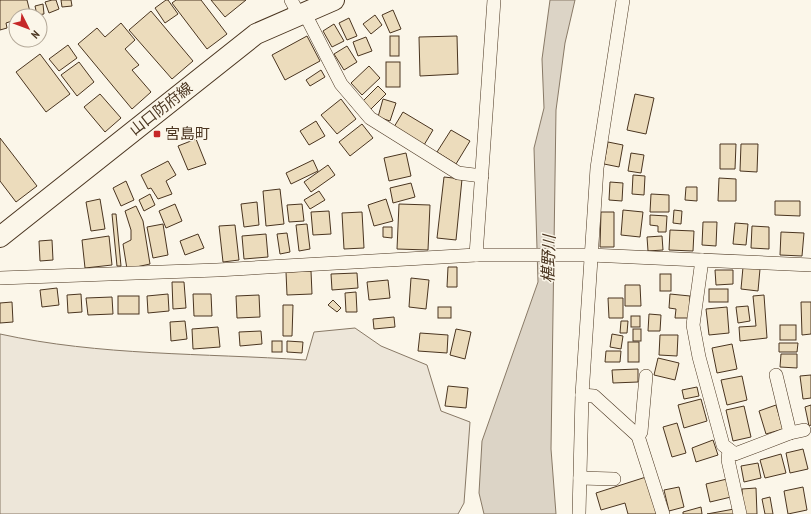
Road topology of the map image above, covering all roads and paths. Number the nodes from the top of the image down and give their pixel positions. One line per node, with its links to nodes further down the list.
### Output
1 (334, 0): 4 (main road, 山口防府線)
2 (494, 0): 5 (street)
3 (623, 0): 8 (street)
4 (298, 9): 5 (street); 6 (main road, 山口防府線)
5 (482, 176): 7 (street)
6 (0, 237)
7 (480, 255): 8 (street); 11 (street)
8 (586, 255): 9 (street); 14 (street)
9 (702, 260): 10 (street); 18 (street)
10 (811, 265)
11 (0, 278)
12 (776, 375): 16 (street)
13 (646, 376): 17 (street)
14 (582, 394): 17 (street); 19 (street)
15 (804, 430): 16 (street)
16 (790, 432): 18 (street)
17 (638, 436): 22 (street)
18 (729, 450): 23 (street)
19 (580, 478): 20 (street); 21 (street)
20 (614, 479)
21 (579, 514)
22 (663, 514)
23 (740, 514)

